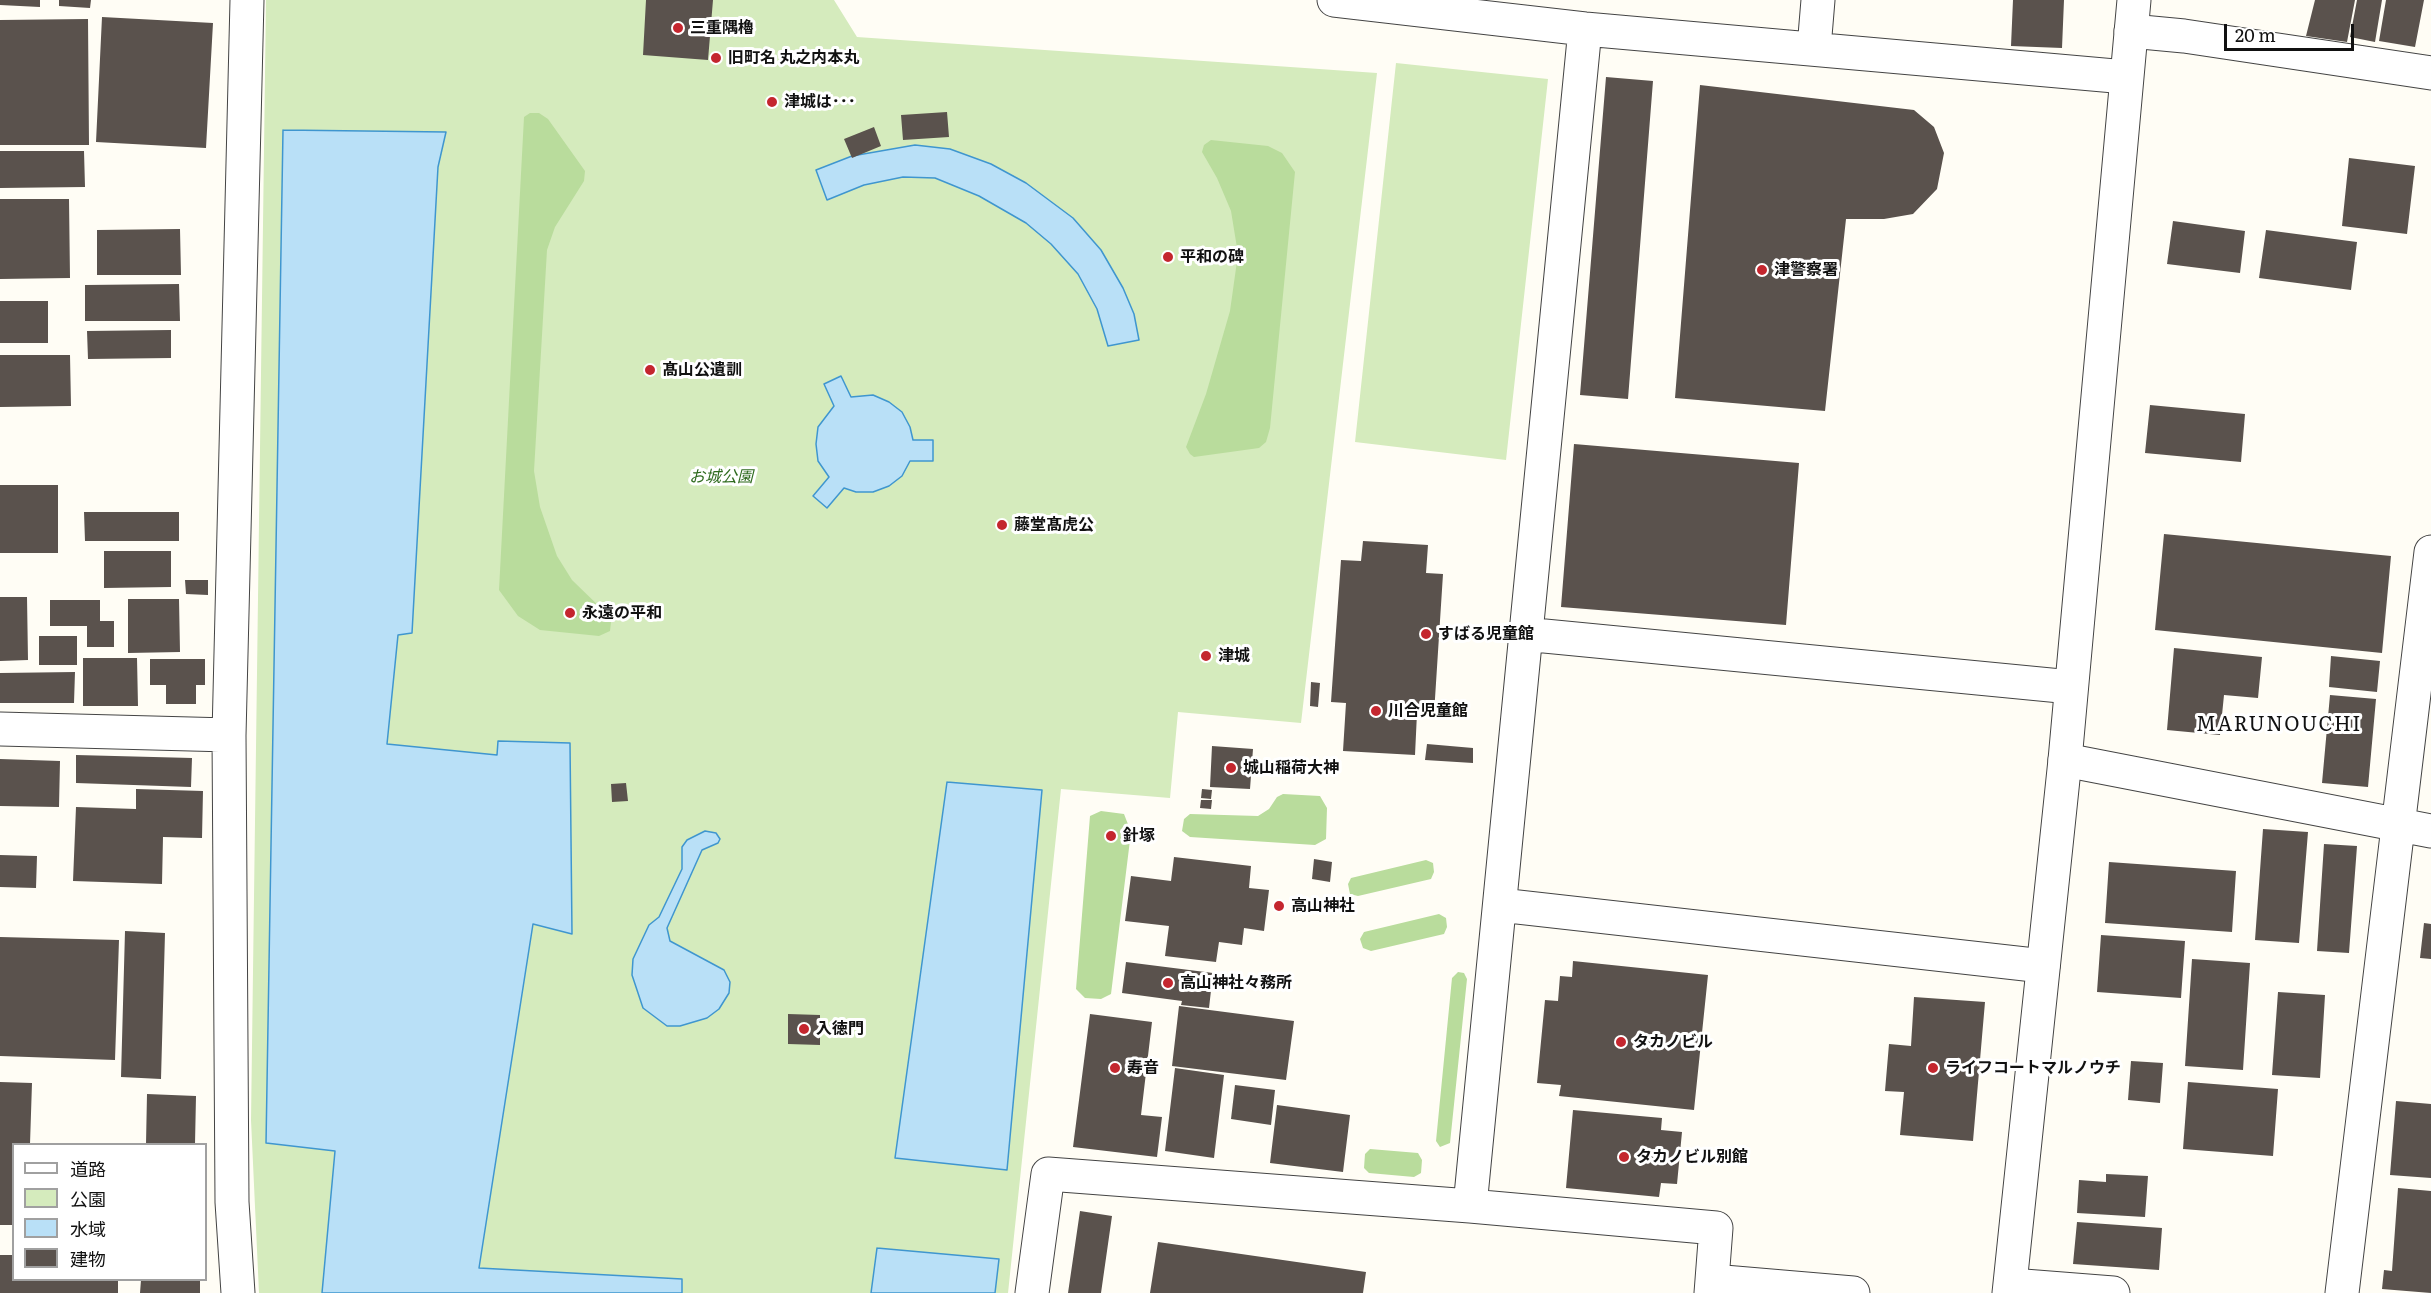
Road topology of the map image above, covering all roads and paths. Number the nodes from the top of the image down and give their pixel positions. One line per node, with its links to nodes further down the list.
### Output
1 (247, 0): 13 (street)
2 (1334, 0): 5 (street)
3 (1818, 0): 6 (street)
4 (2133, 15): 7 (street); 8 (street)
5 (1585, 29): 6 (street); 10 (street)
6 (1814, 48): 8 (street)
7 (2431, 73)
8 (2126, 77): 11 (street)
9 (2431, 552): 15 (street)
10 (1524, 634): 11 (street); 17 (street)
11 (2071, 687): 14 (street)
12 (0, 729): 13 (street)
13 (229, 735): 22 (street)
14 (2065, 760): 15 (street); 18 (street)
15 (2399, 825): 16 (street); 26 (street)
16 (2431, 831)
17 (1500, 905): 18 (street); 19 (street)
18 (2043, 966): 21 (street)
19 (1470, 1206): 20 (street); 23 (street)
20 (1712, 1287): 24 (street)
21 (2010, 1289): 25 (street)
22 (238, 1293)
23 (1032, 1293)
24 (1853, 1293)
25 (2113, 1293)
26 (2342, 1293)

